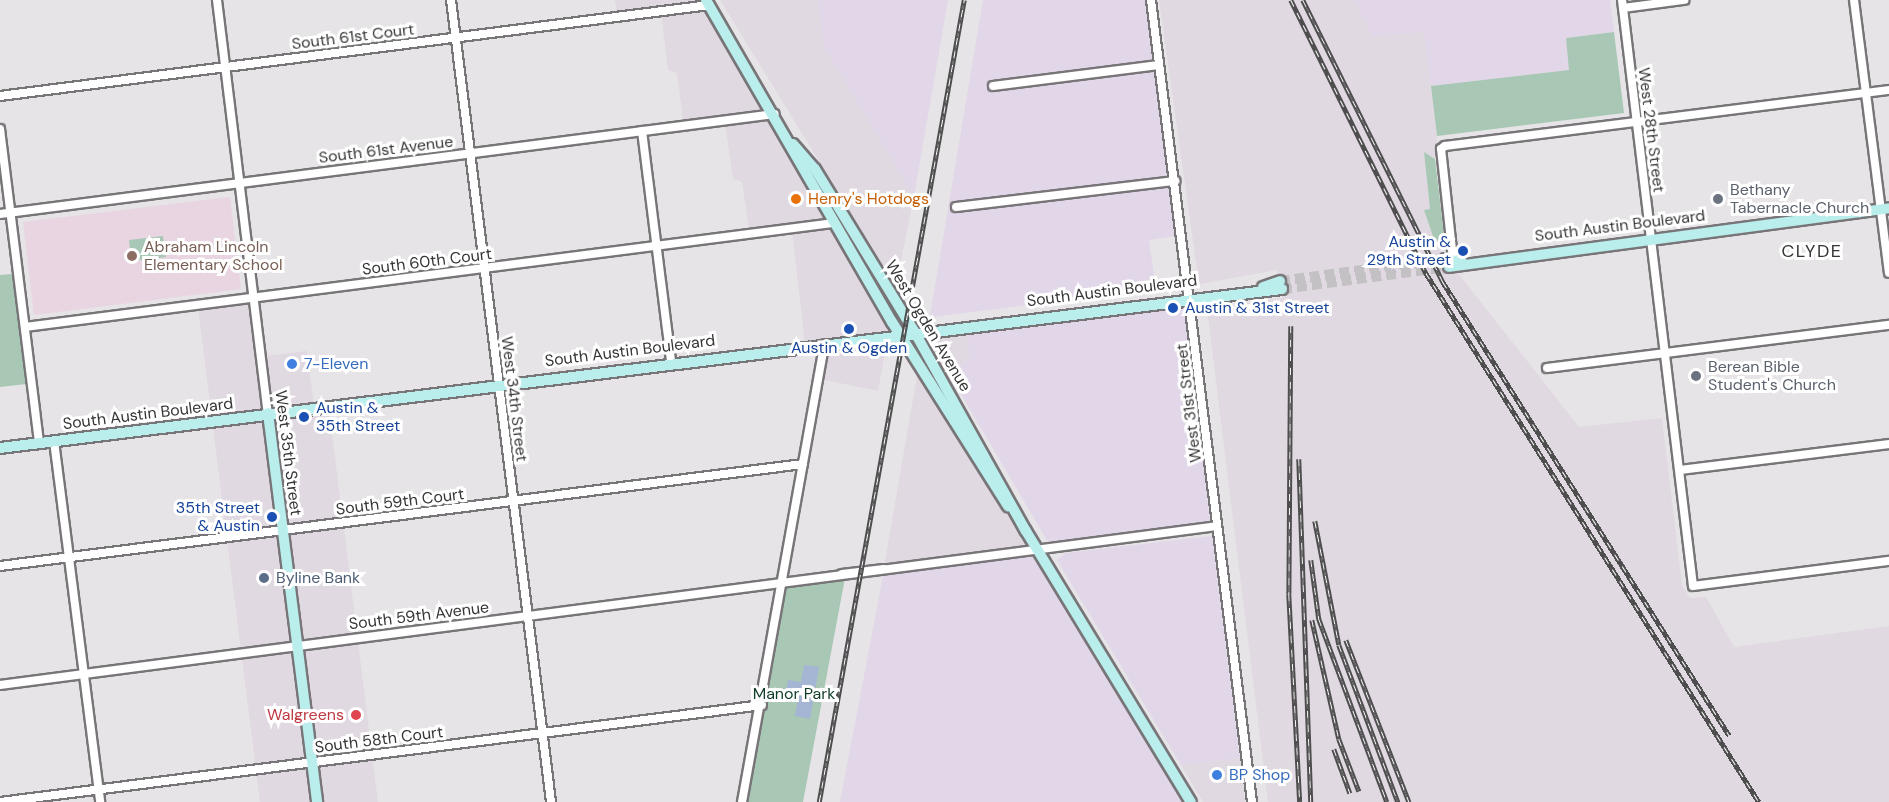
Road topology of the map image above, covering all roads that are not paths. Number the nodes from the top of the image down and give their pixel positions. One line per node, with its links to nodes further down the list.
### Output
1 (217, 0): 10 (street, West 35th Street)
2 (451, 0): 8 (street, West 34th Street)
3 (1151, 0): 9 (street, West 31st Street)
4 (1684, 0): 7 (street)
5 (1854, 0): 13 (street)
6 (708, 2): 8 (street, South 61st Court); 15 (street, West Ogden Avenue)
7 (1622, 4): 16 (street, West 28th Street)
8 (456, 37): 10 (street, South 61st Court); 20 (street, West 34th Street)
9 (1159, 65): 11 (street); 21 (street, West 31st Street)
10 (225, 67): 14 (street, South 61st Court); 22 (street, West 35th Street)
11 (993, 86)
12 (1889, 90): 13 (street)
13 (1866, 92): 16 (street); 24 (street)
14 (0, 96)
15 (775, 114): 18 (street, South 61st Avenue); 19 (street, West Ogden Avenue)
16 (1637, 123): 28 (street, West 28th Street); 30 (street)
17 (0, 129): 25 (street)
18 (642, 131): 20 (street, South 61st Avenue); 29 (street)
19 (793, 144): 27 (street, West Ogden Avenue); 38 (street, West Ogden Avenue)
20 (470, 153): 22 (street, South 61st Avenue); 31 (street, West 34th Street)
21 (1174, 181): 23 (street); 35 (street, West 31st Street)
22 (240, 183): 25 (street, South 61st Avenue); 34 (street, West 35th Street)
23 (956, 207)
24 (1885, 208): 28 (street, South Austin Boulevard); 32 (street)
25 (10, 212): 26 (street, South 61st Avenue); 37 (street)
26 (0, 214)
27 (834, 223): 29 (street, South 60th Court); 39 (street, West Ogden Avenue)
28 (1651, 238): 30 (street, South Austin Boulevard); 41 (street, West 28th Street)
29 (657, 246): 31 (street, South 60th Court); 42 (street)
30 (1452, 262)
31 (484, 268): 34 (street, South 60th Court); 44 (street, West 34th Street)
32 (1889, 273)
33 (1281, 285): 35 (street, South Austin Boulevard)
34 (254, 297): 37 (street, South 60th Court); 45 (street, West 35th Street)
35 (1190, 297): 38 (street, South Austin Boulevard); 53 (street, West 31st Street)
36 (1889, 325): 41 (street)
37 (24, 327): 47 (street)
38 (914, 331): 39 (street, South Austin Boulevard); 55 (street, West Ogden Avenue)
39 (899, 333): 40 (street, South Austin Boulevard); 55 (street, West Ogden Avenue)
40 (824, 342): 42 (street, South Austin Boulevard); 50 (street)
41 (1665, 353): 43 (street); 51 (street, West 28th Street)
42 (671, 361): 44 (street, South Austin Boulevard)
43 (1547, 368)
44 (499, 383): 45 (street, South Austin Boulevard); 52 (street, West 34th Street)
45 (268, 413): 46 (street, South Austin Boulevard); 54 (street, West 35th Street)
46 (54, 441): 47 (street, South Austin Boulevard); 57 (street)
47 (39, 443): 49 (street, South Austin Boulevard)
48 (1889, 444): 51 (street)
49 (0, 448)
50 (803, 464): 52 (street, South 59th Court); 60 (street)
51 (1680, 470): 58 (street, West 28th Street)
52 (513, 501): 54 (street, South 59th Court); 61 (street, West 34th Street)
53 (1217, 526): 56 (street, South 59th Avenue); 75 (street, West 31st Street)
54 (283, 530): 57 (street, South 59th Court); 62 (street, West 35th Street)
55 (1026, 531): 56 (street, West Ogden Avenue)
56 (1038, 550): 60 (street, South 59th Avenue); 74 (street, West Ogden Avenue)
57 (68, 558): 59 (street, South 59th Court); 63 (street)
58 (1889, 561)
59 (0, 566)
60 (783, 582): 61 (street, South 59th Avenue); 65 (street)
61 (528, 615): 62 (street, South 59th Avenue); 66 (street, West 34th Street)
62 (297, 645): 63 (street, South 59th Avenue); 67 (street, West 35th Street)
63 (83, 674): 64 (street, South 59th Avenue); 68 (street)
64 (0, 685)
65 (762, 705): 66 (street, South 58th Court); 73 (street)
66 (542, 733): 67 (street, South 58th Court); 72 (street, West 34th Street)
67 (312, 762): 68 (street, South 58th Court); 71 (street, West 35th Street)
68 (98, 789): 69 (street, South 58th Court); 70 (street)
69 (0, 802)
70 (100, 802)
71 (317, 802)
72 (551, 802)
73 (742, 802)
74 (1191, 802)
75 (1252, 802)

